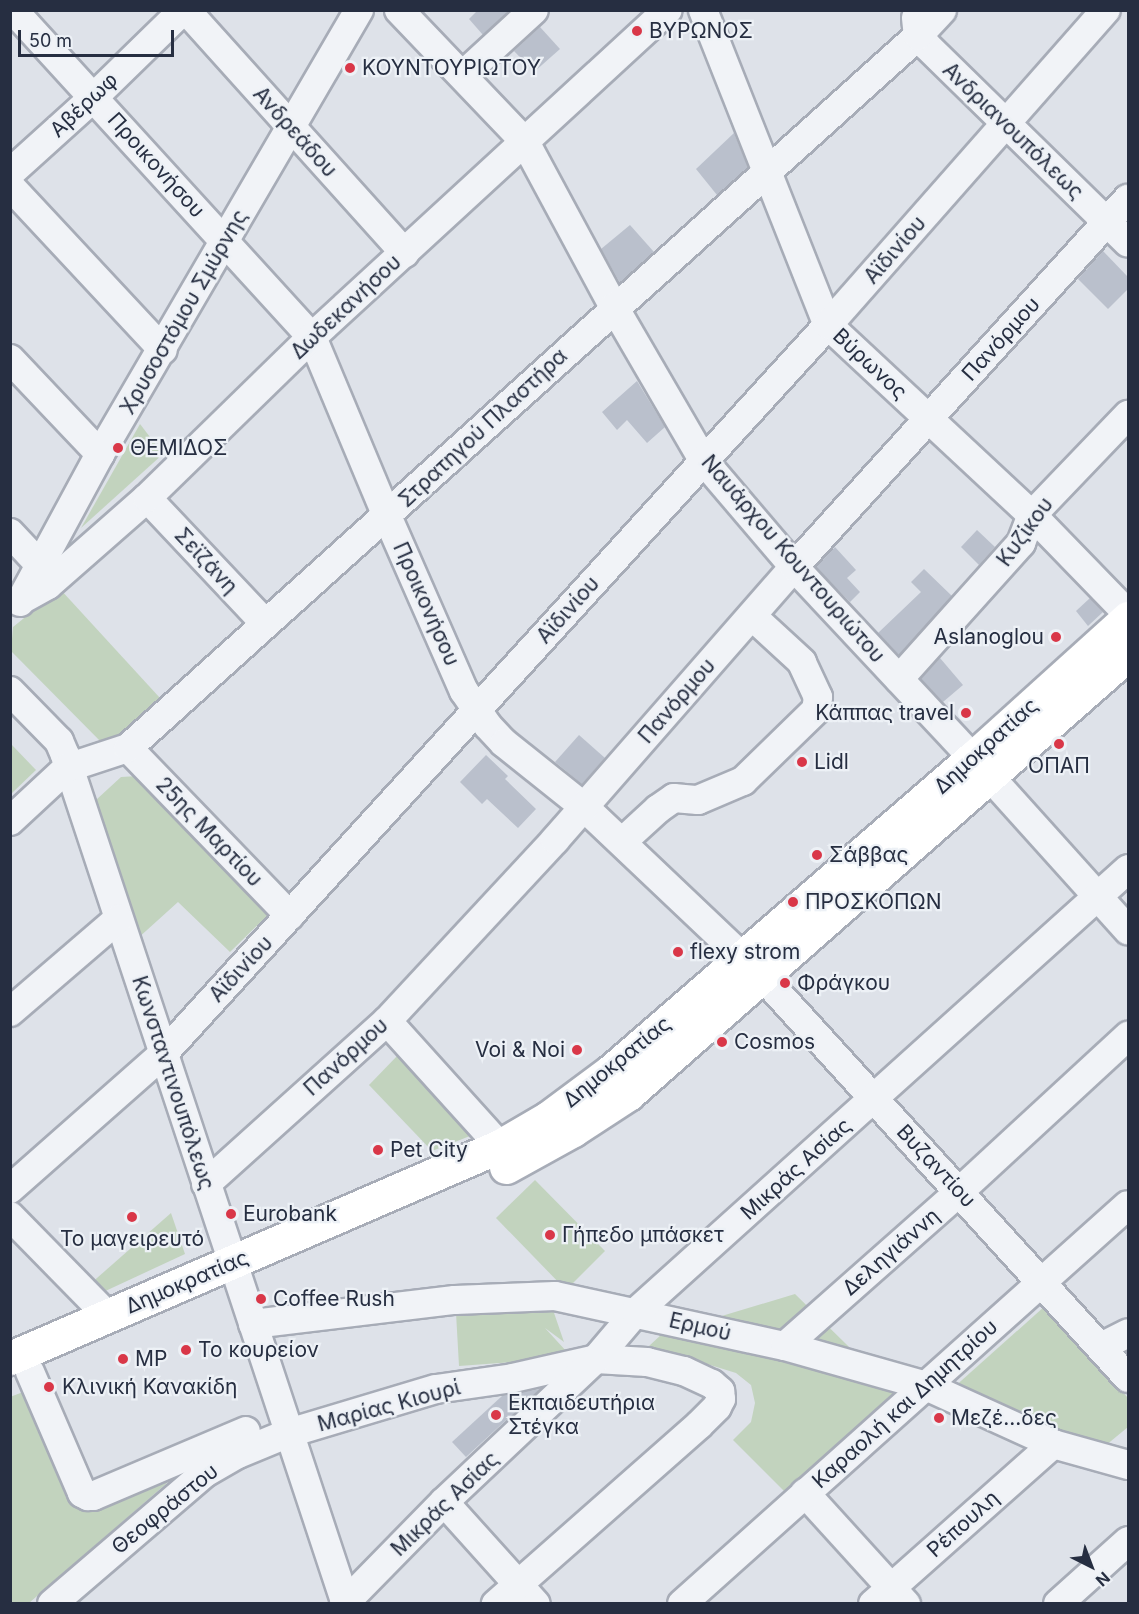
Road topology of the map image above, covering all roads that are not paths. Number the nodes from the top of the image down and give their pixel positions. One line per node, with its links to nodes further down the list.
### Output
1 (184, 10): 12 (street, Αβέρωφ); 14 (street, Ανδρεάδου)
2 (359, 10): 14 (street, Χρυσοστόμου Σμύρνης)
3 (399, 10): 11 (street, Ναυάρχου Κουντουριώτου)
4 (534, 10): 11 (street)
5 (668, 10): 15 (street, Δωδεκανήσου)
6 (703, 10): 16 (street, Βύρωνος)
7 (942, 10): 10 (street, Στρατηγού Πλαστήρα)
8 (1106, 10): 13 (street, Αϊδινίου)
9 (13, 12): 12 (street, Προικονήσου)
10 (917, 23): 13 (street, Ανδριανουπόλεως); 16 (street, Στρατηγού Πλαστήρα)
11 (463, 75): 15 (street, Ναυάρχου Κουντουριώτου)
12 (94, 97): 17 (street, Αβέρωφ); 21 (street, Προικονήσου)
13 (1005, 124): 20 (street, Ανδριανουπόλεως); 25 (street, Αϊδινίου)
14 (291, 128): 21 (street, Χρυσοστόμου Σμύρνης); 23 (street, Ανδρεάδου)
15 (525, 142): 23 (street, Δωδεκανήσου); 24 (street, Ναυάρχου Κουντουριώτου)
16 (767, 170): 24 (street, Στρατηγού Πλαστήρα); 25 (street, Βύρωνος)
17 (10, 173)
18 (10, 186): 27 (street)
19 (1128, 199): 20 (street, Πανόρμου)
20 (1107, 223): 22 (street, Ανδριανουπόλεως); 30 (street, Πανόρμου)
21 (225, 241): 26 (street, Προικονήσου); 27 (street, Χρυσοστόμου Σμύρνης)
22 (1128, 243)
23 (405, 253): 26 (street, Δωδεκανήσου)
24 (614, 307): 32 (street, Ναυάρχου Κουντουριώτου); 35 (street, Στρατηγού Πλαστήρα)
25 (828, 325): 30 (street, Βύρωνος); 32 (street, Αϊδινίου)
26 (312, 338): 33 (street, Δωδεκανήσου); 35 (street, Προικονήσου)
27 (163, 350): 31 (street, Χρυσοστόμου Σμύρνης)
28 (10, 358): 31 (street)
29 (1128, 415): 34 (street, Κυζίκου)
30 (927, 419): 34 (street, Βύρωνος); 38 (street, Πανόρμου)
31 (100, 454): 37 (street, Χρυσοστόμου Σμύρνης)
32 (703, 460): 38 (street, Ναυάρχου Κουντουριώτου); 46 (street, Αϊδινίου)
33 (147, 498): 39 (street, Δωδεκανήσου); 42 (street, Σεϊζάνη)
34 (1032, 515): 41 (street, Βύρωνος); 44 (street, Κυζίκου)
35 (387, 516): 42 (street, Στρατηγού Πλαστήρα); 46 (street, Προικονήσου)
36 (10, 533): 37 (street)
37 (39, 564): 39 (street, Χρυσοστόμου Σμύρνης)
38 (794, 567): 40 (street, Πανόρμου); 44 (street, Ναυάρχου Κουντουριώτου)
39 (16, 607)
40 (752, 616): 50 (street, Πανόρμου); 52 (street)
41 (1128, 616): 49 (main road, Δημοκρατίας)
42 (265, 623): 47 (street, Στρατηγού Πλαστήρα)
43 (1128, 654): 49 (main road, Δημοκρατίας)
44 (899, 679): 49 (street, Ναυάρχου Κουντουριώτου)
45 (10, 691): 48 (street)
46 (476, 711): 50 (street, Προικονήσου); 55 (street, Αϊδινίου)
47 (128, 748): 48 (street, Στρατηγού Πλαστήρα); 55 (street, 25ης Μαρτίου)
48 (68, 768): 51 (street, Στρατηγού Πλαστήρα); 56 (street, Κωνσταντινουπόλεως)
49 (982, 768): 54 (street, Ναυάρχου Κουντουριώτου); 58 (main road, Δημοκρατίας)
50 (583, 806): 52 (street, Προικονήσου); 60 (street, Πανόρμου)
51 (10, 821)
52 (622, 843): 58 (street, Προικονήσου)
53 (1128, 869): 54 (street, Μικράς Ασίας)
54 (1098, 897): 57 (street, Ναυάρχου Κουντουριώτου); 63 (street, Μικράς Ασίας)
55 (291, 916): 62 (street, Αϊδινίου)
56 (118, 919): 59 (street); 62 (street, Κωνσταντινουπόλεως)
57 (1128, 930)
58 (752, 967): 63 (street, Βυζαντίου); 64 (main road, Δημοκρατίας); 70 (main road, Δημοκρατίας)
59 (10, 1012)
60 (387, 1021): 64 (street); 65 (street, Πανόρμου)
61 (1128, 1036): 67 (street, Δεληγιάννη)
62 (163, 1054): 65 (street, Κωνσταντινουπόλεως); 66 (street, Αϊδινίου)
63 (875, 1099): 67 (street, Βυζαντίου); 72 (street, Μικράς Ασίας)
64 (500, 1146): 70 (main road, Δημοκρατίας)
65 (206, 1184): 70 (street, Κωνσταντινουπόλεως)
66 (10, 1190)
67 (960, 1191): 71 (street, Βυζαντίου); 76 (street, Δεληγιάννη)
68 (1128, 1205): 71 (street, Καραολή και Δημητρίου)
69 (10, 1216): 73 (street)
70 (236, 1274): 73 (main road, Δημοκρατίας); 74 (street, Κωνσταντινουπόλεως); 79 (main road, Δημοκρατίας)
71 (1043, 1282): 77 (street, Βυζαντίου); 81 (street, Καραολή και Δημητρίου)
72 (636, 1312): 74 (street, Ερμού); 76 (street, Ερμού); 78 (street, Μικράς Ασίας)
73 (108, 1316): 79 (main road, Δημοκρατίας)
74 (253, 1324): 82 (street, Κωνσταντινουπόλεως)
75 (1128, 1333): 77 (street)
76 (785, 1346): 81 (street, Ερμού)
77 (1101, 1347): 80 (street, Βυζαντίου)
78 (596, 1359): 82 (street, Μαρίας Κιουρί); 86 (street, Μικράς Ασίας); 88 (street)
79 (17, 1370): 82 (street, Θεοφράστου)
80 (1128, 1377)
81 (926, 1386): 83 (street, Ερμού); 85 (street, Καραολή και Δημητρίου)
82 (286, 1424): 90 (street, Κωνσταντινουπόλεως); 91 (street, Θεοφράστου)
83 (1053, 1444): 84 (street, Ερμού); 89 (street, Ρέπουλη)
84 (1128, 1465)
85 (805, 1493): 89 (street); 93 (street, Καραολή και Δημητρίου)
86 (444, 1502): 88 (street); 90 (street, Μικράς Ασίας)
87 (1128, 1541): 94 (street)
88 (527, 1593): 92 (street)
89 (890, 1598)
90 (346, 1603)
91 (52, 1604)
92 (496, 1604)
93 (681, 1604)
94 (1058, 1604)

